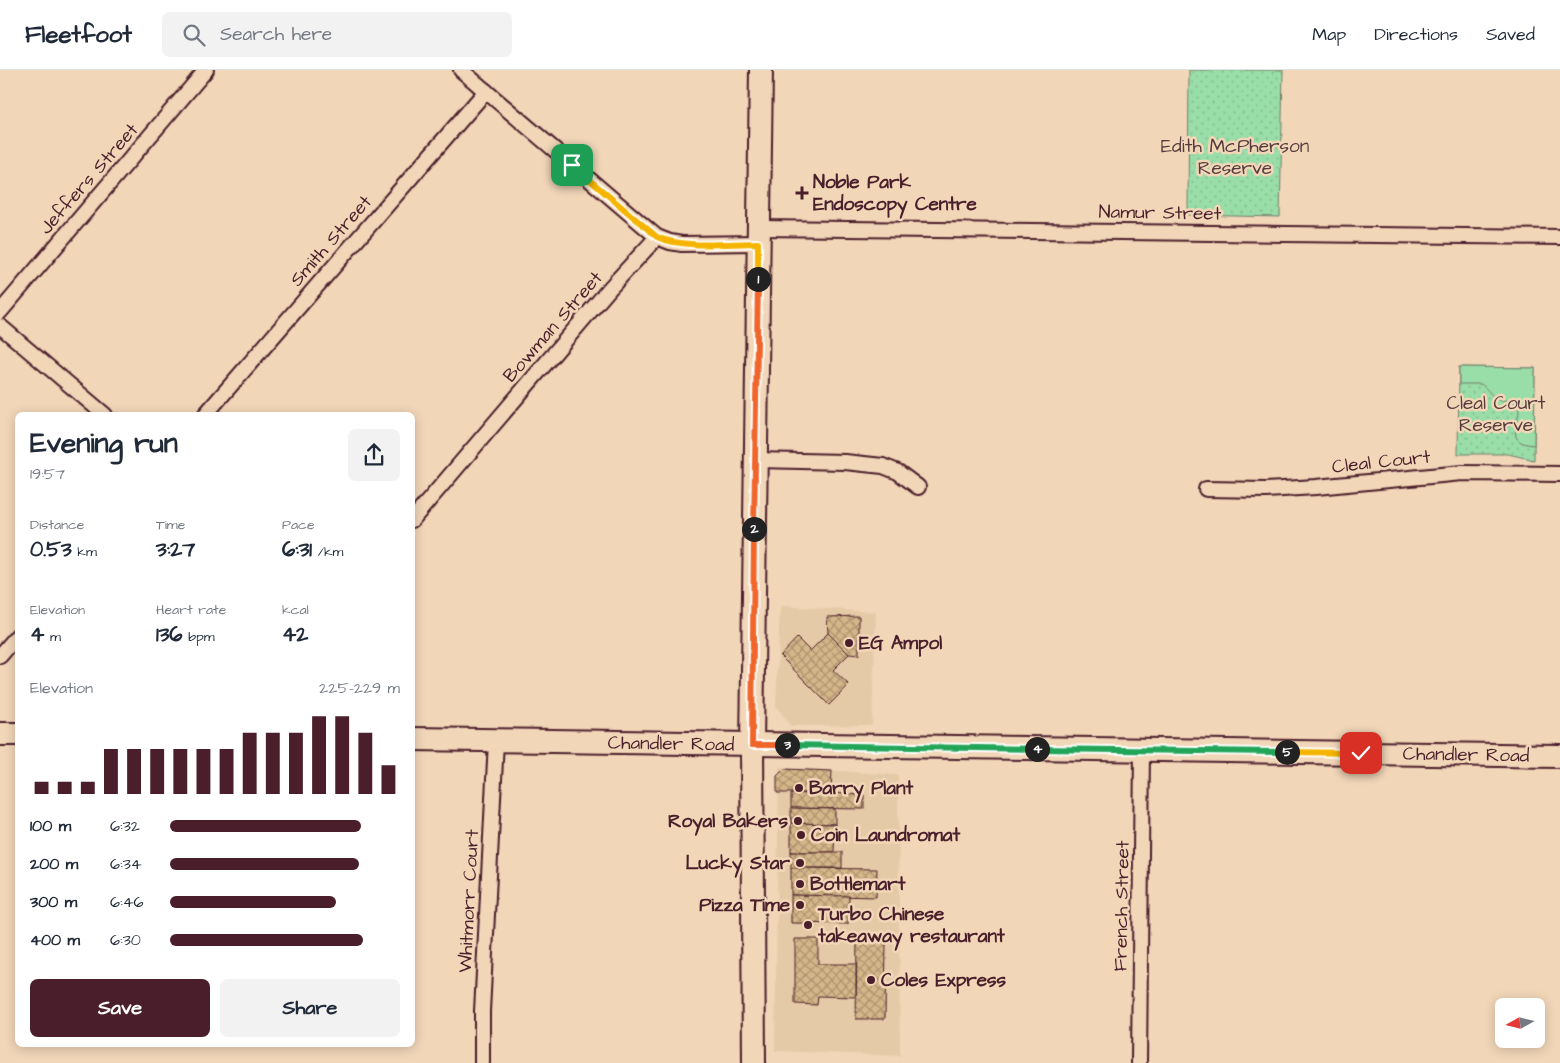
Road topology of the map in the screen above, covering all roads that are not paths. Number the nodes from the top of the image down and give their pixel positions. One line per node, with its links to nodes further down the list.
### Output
1 (206, 70): 8 (street, Jeffers Street)
2 (461, 70): 4 (street)
3 (761, 70): 5 (main road)
4 (486, 91): 6 (street); 11 (street, Smith Street)
5 (759, 236): 6 (street); 7 (street, Namur Street); 12 (main road)
6 (657, 237): 16 (street, Bowman Street)
7 (1560, 237)
8 (0, 312)
9 (0, 326): 10 (street)
10 (101, 412)
11 (208, 412)
12 (755, 460): 14 (street); 23 (main road)
13 (1560, 474): 15 (street, Cleal Court)
14 (918, 487)
15 (1206, 489)
16 (415, 516)
17 (15, 638): 18 (street)
18 (0, 656)
19 (0, 734): 20 (main road)
20 (15, 734)
21 (415, 739): 22 (main road, Chandler Road)
22 (496, 741): 23 (main road, Chandler Road); 26 (street, Whitmorr Court)
23 (752, 745): 24 (main road, Chandler Road); 27 (main road)
24 (1142, 750): 25 (main road, Chandler Road); 28 (street, French Street)
25 (1560, 756)
26 (482, 1063)
27 (754, 1063)
28 (1139, 1063)

